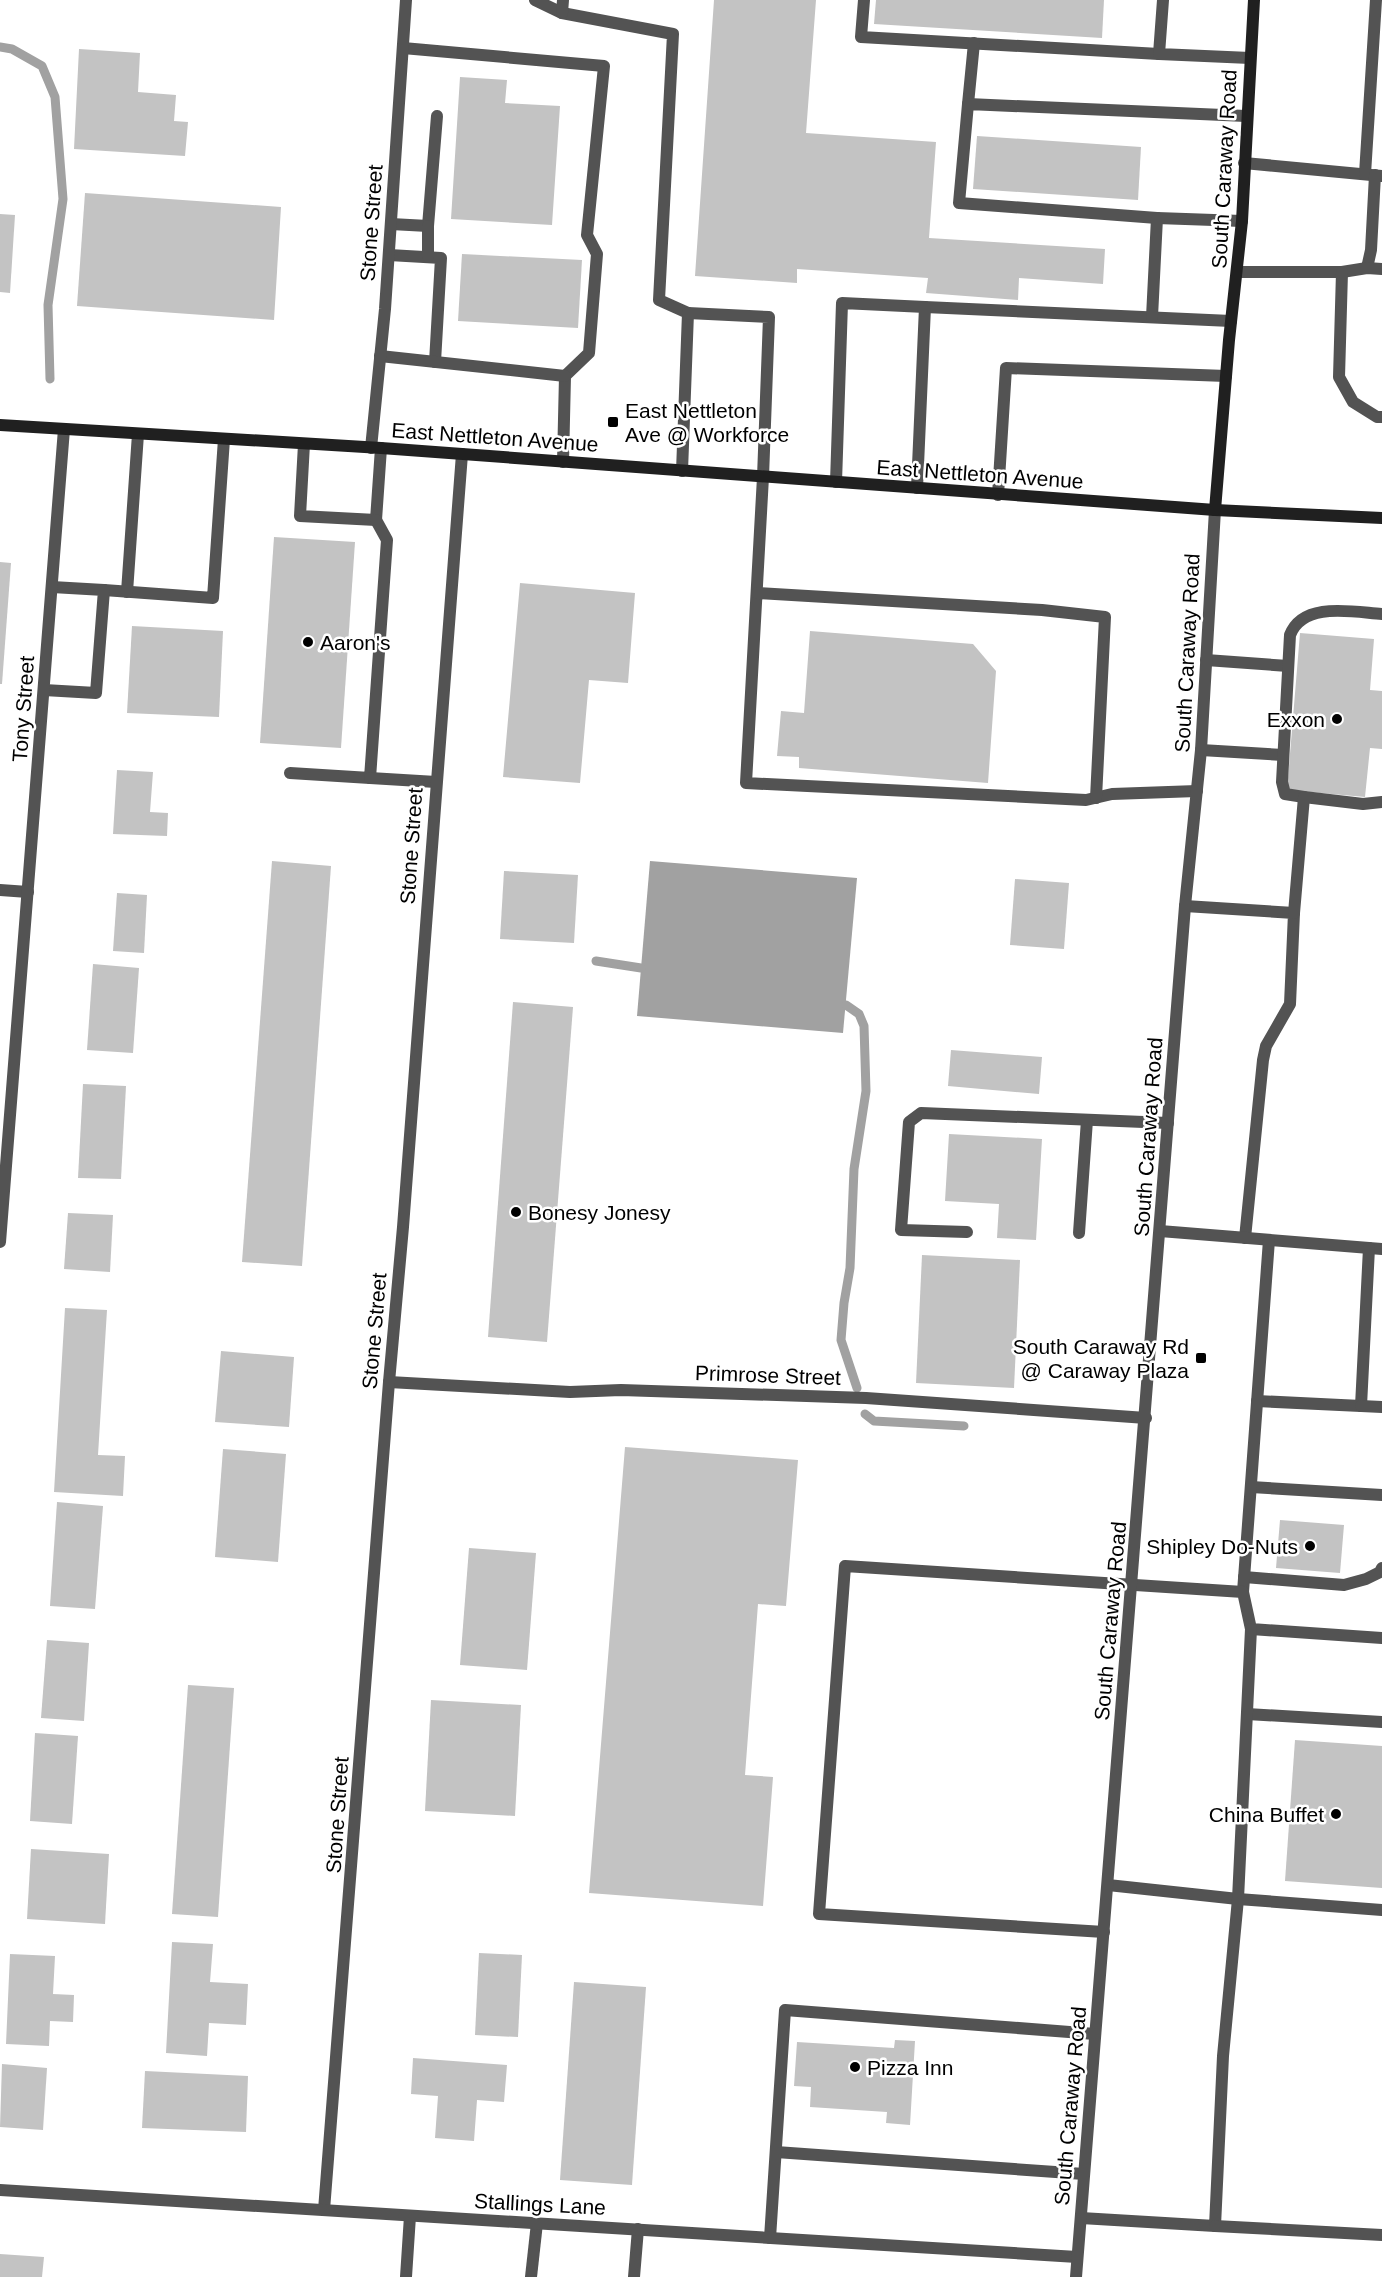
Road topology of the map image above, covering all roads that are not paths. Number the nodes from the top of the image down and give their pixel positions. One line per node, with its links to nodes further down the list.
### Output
1 (406, 0): 9 (street, Stone Street)
2 (535, 0): 7 (street)
3 (864, 0): 8 (street)
4 (1163, 0): 10 (street)
5 (1254, 0): 11 (main road, South Caraway Road)
6 (1376, 0): 16 (street)
7 (562, 6): 28 (street)
8 (974, 44): 10 (street); 12 (street)
9 (403, 48): 19 (street, Stone Street); 33 (street)
10 (1159, 54): 11 (street)
11 (1250, 58): 14 (main road, South Caraway Road)
12 (968, 104): 14 (street); 17 (street)
13 (437, 116): 20 (street)
14 (1246, 116): 15 (main road, South Caraway Road)
15 (1244, 163): 16 (street); 18 (main road, South Caraway Road)
16 (1374, 175): 23 (street)
17 (1157, 218): 18 (street); 29 (street)
18 (1242, 221): 25 (main road, South Caraway Road)
19 (391, 224): 20 (street); 21 (street, Stone Street)
20 (428, 225): 22 (street)
21 (388, 255): 22 (street); 31 (street, Stone Street)
22 (428, 257): 32 (street)
23 (1367, 268): 24 (street); 26 (street)
24 (1382, 269)
25 (1237, 272): 26 (street); 30 (main road, South Caraway Road)
26 (1342, 272): 35 (street)
27 (925, 307): 29 (street); 46 (street); 47 (street)
28 (688, 313): 44 (street); 45 (street)
29 (1152, 317): 30 (street)
30 (1231, 321): 34 (main road, South Caraway Road)
31 (380, 356): 32 (street); 41 (street, Stone Street)
32 (435, 362): 33 (street)
33 (565, 376): 43 (street)
34 (1226, 376): 48 (street); 49 (main road, South Caraway Road)
35 (1382, 417)
36 (0, 425): 37 (main road, East Nettleton Avenue)
37 (64, 429): 38 (main road, East Nettleton Avenue); 52 (street, Tony Street)
38 (138, 434): 39 (main road, East Nettleton Avenue); 54 (street)
39 (224, 439): 40 (main road, East Nettleton Avenue); 54 (street)
40 (304, 444): 41 (main road, East Nettleton Avenue); 51 (street)
41 (376, 448): 42 (main road, East Nettleton Avenue); 51 (street, Stone Street)
42 (462, 454): 43 (main road, East Nettleton Avenue); 64 (street, Stone Street)
43 (563, 462): 44 (main road, East Nettleton Avenue)
44 (682, 471): 45 (main road, East Nettleton Avenue)
45 (763, 477): 46 (main road, East Nettleton Avenue); 55 (street)
46 (836, 482): 47 (main road, East Nettleton Avenue)
47 (917, 489): 48 (main road, East Nettleton Avenue)
48 (998, 495): 49 (main road, East Nettleton Avenue)
49 (1215, 510): 50 (main road, East Nettleton Avenue); 57 (street, South Caraway Road)
50 (1382, 518)
51 (376, 520): 63 (street)
52 (52, 587): 53 (street); 59 (street, Tony Street)
53 (104, 590): 54 (street); 59 (street)
54 (127, 592)
55 (757, 593): 67 (street); 67 (street)
56 (1382, 614): 58 (street)
57 (1206, 660): 58 (street); 60 (street, South Caraway Road)
58 (1288, 666): 61 (street)
59 (44, 690): 70 (street, Tony Street)
60 (1201, 750): 61 (street); 65 (street, South Caraway Road)
61 (1283, 755): 66 (street)
62 (291, 773): 63 (street)
63 (370, 778): 64 (street)
64 (436, 782): 82 (street, Stone Street)
65 (1197, 791): 67 (street); 71 (street, South Caraway Road)
66 (1305, 797): 68 (street); 72 (street)
67 (1096, 798)
68 (1382, 802)
69 (0, 890): 70 (street)
70 (28, 892): 80 (street, Tony Street)
71 (1185, 906): 72 (street); 74 (street, South Caraway Road)
72 (1294, 912): 78 (street)
73 (1087, 1120): 74 (street); 76 (street); 77 (street)
74 (1168, 1123): 75 (street, South Caraway Road)
75 (1160, 1231): 78 (street); 86 (street, South Caraway Road)
76 (967, 1232)
77 (1079, 1233)
78 (1245, 1238): 79 (street)
79 (1269, 1240): 81 (street); 83 (street)
80 (0, 1242)
81 (1376, 1249): 84 (street)
82 (389, 1382): 86 (street, Primrose Street); 105 (street, Stone Street)
83 (1257, 1401): 84 (street); 87 (street)
84 (1361, 1406): 85 (street)
85 (1382, 1407)
86 (1146, 1418): 91 (street, South Caraway Road)
87 (1251, 1487): 88 (street); 90 (street)
88 (1382, 1495)
89 (1382, 1568): 90 (street)
90 (1244, 1577): 92 (street)
91 (1132, 1585): 92 (street); 97 (street, South Caraway Road); 100 (street)
92 (1243, 1592): 93 (street)
93 (1251, 1629): 94 (street); 95 (street)
94 (1382, 1638)
95 (1246, 1714): 96 (street); 98 (street)
96 (1382, 1722)
97 (1108, 1885): 98 (street); 100 (street, South Caraway Road)
98 (1238, 1899): 99 (street); 109 (street)
99 (1382, 1910)
100 (1104, 1932): 101 (street, South Caraway Road)
101 (1095, 2034): 102 (street); 103 (street, South Caraway Road)
102 (776, 2152): 103 (street); 112 (street)
103 (1084, 2174): 107 (street, South Caraway Road)
104 (0, 2190): 105 (street, Stallings Lane)
105 (324, 2210): 106 (street, Stallings Lane)
106 (410, 2216): 108 (street, Stallings Lane); 114 (street)
107 (1081, 2218): 109 (street); 113 (street, South Caraway Road)
108 (537, 2223): 110 (street, Stallings Lane); 115 (street)
109 (1215, 2226): 111 (street)
110 (638, 2229): 112 (street, Stallings Lane); 116 (street)
111 (1382, 2235)
112 (770, 2238): 113 (street, Stallings Lane)
113 (1077, 2257): 117 (street, South Caraway Road)
114 (406, 2277)
115 (531, 2277)
116 (634, 2277)
117 (1076, 2277)

